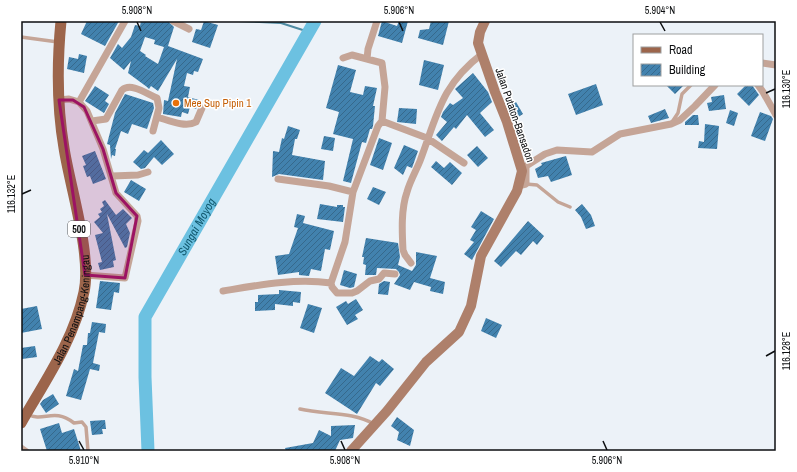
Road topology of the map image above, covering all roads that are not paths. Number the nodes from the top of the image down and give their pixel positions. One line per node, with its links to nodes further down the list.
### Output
1 (61, 21): 8 (main road, Jalan Penampang-Keningau / 500)
2 (125, 21): 18 (street)
3 (173, 21): 6 (street)
4 (377, 21): 11 (street)
5 (485, 21): 9 (street, Jalan Putaton-Bansadon)
6 (189, 29)
7 (21, 37): 8 (lane)
8 (59, 43): 17 (main road, Jalan Penampang-Keningau / 500)
9 (482, 54): 26 (street); 31 (street, Jalan Putaton-Bansadon)
10 (343, 58): 11 (street)
11 (368, 60): 23 (street)
12 (763, 63): 13 (street)
13 (776, 65)
14 (690, 86): 24 (lane)
15 (714, 86): 24 (street)
16 (759, 86): 20 (street)
17 (59, 100): 18 (street); 36 (main road, Jalan Penampang-Keningau / 500)
18 (79, 102): 22 (street)
19 (202, 108): 21 (street)
20 (776, 115)
21 (157, 117): 22 (street); 25 (street)
22 (92, 121): 29 (street)
23 (382, 121): 26 (street); 32 (street)
24 (671, 124): 31 (street)
25 (153, 131)
26 (427, 138): 27 (street); 34 (street)
27 (464, 163)
28 (148, 172): 29 (street)
29 (112, 176): 36 (street)
30 (278, 179): 32 (street)
31 (522, 185): 33 (lane); 41 (street, Jalan Putaton-Bansadon)
32 (353, 192): 37 (street)
33 (570, 207)
34 (411, 263)
35 (395, 274): 37 (street)
36 (85, 275): 40 (main road, Jalan Penampang-Keningau / 500)
37 (331, 283): 38 (street)
38 (222, 291)
39 (300, 409): 41 (lane)
40 (24, 418): 44 (lane)
41 (375, 425): 45 (street, Jalan Putaton-Bansadon)
42 (21, 446): 43 (lane)
43 (28, 451)
44 (88, 451)
45 (351, 451)

